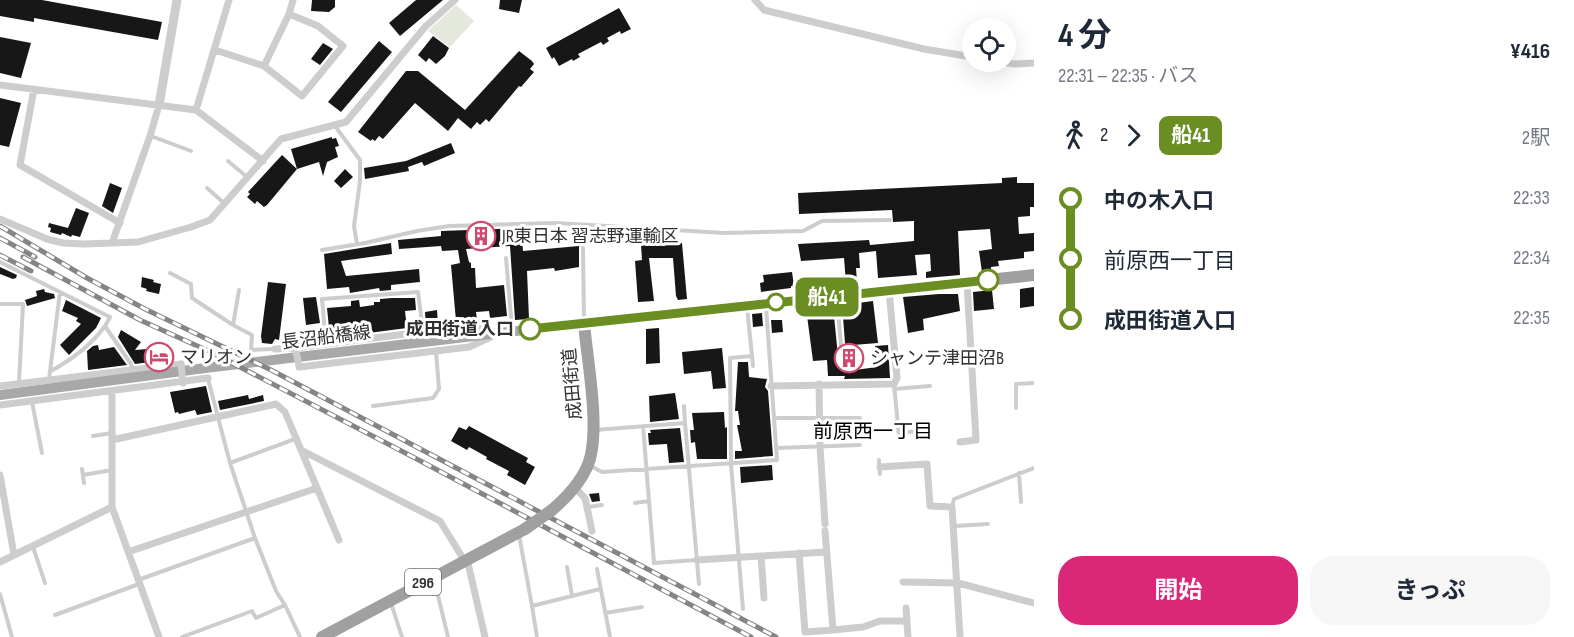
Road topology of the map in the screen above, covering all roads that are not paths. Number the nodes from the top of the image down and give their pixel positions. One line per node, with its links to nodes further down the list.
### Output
1 (177, 0): 14 (street)
2 (229, 0): 7 (street)
3 (293, 0): 6 (street)
4 (455, 0): 16 (street)
5 (755, 0): 8 (street)
6 (289, 14): 11 (street); 11 (street)
7 (215, 50): 11 (street); 15 (street)
8 (962, 55)
9 (1034, 63): 10 (street)
10 (1016, 64)
11 (264, 66)
12 (0, 85): 13 (street)
13 (34, 89): 14 (street); 26 (street)
14 (159, 105): 15 (street); 17 (street)
15 (196, 110): 20 (street)
16 (335, 126): 20 (street); 28 (lane)
17 (150, 136): 18 (lane); 26 (street)
18 (191, 151)
19 (228, 161): 21 (lane)
20 (262, 161): 21 (street)
21 (247, 178): 23 (street)
22 (207, 188): 23 (lane)
23 (224, 203): 27 (street)
24 (0, 219): 27 (street)
25 (890, 220): 28 (lane)
26 (120, 223): 27 (street)
27 (112, 243)
28 (357, 244): 30 (lane)
29 (584, 248): 43 (lane)
30 (322, 250)
31 (506, 258): 47 (lane)
32 (0, 262): 38 (lane)
33 (170, 273): 44 (lane)
34 (1034, 275): 35 (highway, 成田街道)
35 (967, 283): 37 (highway, 成田街道); 86 (street)
36 (239, 290): 44 (lane)
37 (889, 290): 39 (highway, 成田街道); 66 (street)
38 (60, 292): 45 (lane); 57 (lane)
39 (837, 296): 40 (highway, 成田街道); 54 (lane)
40 (765, 303): 42 (highway, 成田街道); 65 (lane)
41 (0, 304): 62 (lane)
42 (746, 305): 43 (highway, 成田街道); 53 (lane)
43 (584, 323): 47 (main road, 長沼船橋線); 81 (highway, 成田街道 / 296)
44 (233, 325): 50 (lane)
45 (105, 326): 56 (lane); 57 (lane)
46 (423, 332): 48 (street); 49 (street); 49 (lane)
47 (512, 332): 48 (main road, 長沼船橋線)
48 (498, 333): 52 (street); 69 (main road, 長沼船橋線)
49 (326, 344): 51 (street)
50 (275, 349): 51 (street)
51 (296, 350): 52 (street, bridge)
52 (435, 351): 72 (lane)
53 (752, 356): 55 (lane); 93 (lane)
54 (842, 356)
55 (753, 366)
56 (132, 370): 59 (street); 60 (street, bridge)
57 (51, 371): 59 (lane)
58 (208, 378): 60 (street); 75 (lane)
59 (49, 380): 62 (street)
60 (183, 383): 68 (street)
61 (1034, 383): 74 (lane)
62 (19, 384): 64 (street)
63 (819, 384): 65 (street); 66 (street); 77 (street)
64 (0, 386)
65 (771, 386): 76 (lane)
66 (894, 386): 67 (lane); 82 (lane)
67 (930, 386)
68 (112, 392): 70 (street); 84 (street)
69 (0, 395)
70 (32, 402): 71 (street); 91 (lane)
71 (0, 405)
72 (373, 406)
73 (684, 406): 79 (lane)
74 (1016, 408)
75 (217, 417): 84 (street); 85 (street); 92 (lane)
76 (774, 418): 77 (lane); 89 (lane)
77 (820, 418): 78 (lane); 88 (street)
78 (860, 418)
79 (685, 423): 80 (lane); 95 (lane)
80 (643, 426): 81 (lane); 99 (lane)
81 (594, 430): 94 (highway, 成田街道 / 296)
82 (917, 431)
83 (93, 436): 84 (lane)
84 (112, 436): 100 (street)
85 (295, 439): 90 (street); 92 (lane)
86 (960, 442)
87 (860, 445): 88 (lane)
88 (820, 447): 89 (lane); 123 (street)
89 (776, 448): 93 (lane)
90 (301, 450): 105 (street); 128 (street)
91 (42, 453)
92 (230, 463): 114 (lane)
93 (731, 464): 95 (lane); 127 (lane)
94 (588, 465): 99 (lane); 106 (highway, 成田街道 / 296)
95 (689, 467): 99 (lane); 129 (lane)
96 (880, 467): 113 (street)
97 (1034, 468): 101 (lane)
98 (82, 469): 103 (lane)
99 (647, 469): 107 (lane)
100 (112, 470): 103 (lane); 111 (street)
101 (1019, 473): 108 (lane); 113 (lane)
102 (0, 475): 125 (street)
103 (83, 475): 104 (lane)
104 (84, 483)
105 (317, 488): 114 (street); 120 (street)
106 (575, 488): 112 (street); 117 (highway, 成田街道 / 296, bridge)
107 (650, 501): 109 (lane); 129 (lane)
108 (1021, 502)
109 (635, 503)
110 (602, 505): 112 (lane)
111 (112, 507): 121 (street); 122 (street)
112 (588, 507): 118 (street)
113 (952, 507): 116 (street)
114 (247, 513): 119 (lane); 122 (street)
115 (988, 524): 116 (lane)
116 (955, 526): 137 (street)
117 (522, 531): 128 (highway, 成田街道 / 296); 146 (lane)
118 (592, 531)
119 (255, 538): 134 (lane); 145 (lane)
120 (339, 540)
121 (33, 546): 125 (street); 136 (lane)
122 (128, 552): 134 (street)
123 (826, 552): 124 (street); 153 (street)
124 (799, 553): 126 (street); 153 (street)
125 (14, 555): 130 (street)
126 (760, 556): 127 (street); 142 (street)
127 (740, 557): 129 (street); 149 (lane)
128 (466, 560): 133 (highway, 成田街道 / 296); 161 (street)
129 (697, 560): 138 (lane)
130 (0, 562)
131 (567, 567): 141 (lane)
132 (597, 569): 139 (lane)
133 (434, 577): 143 (highway, 成田街道 / 296); 160 (lane)
134 (139, 582): 151 (lane); 155 (street)
135 (903, 582): 137 (street)
136 (45, 583)
137 (958, 583): 144 (street); 165 (street)
138 (699, 584)
139 (600, 589): 141 (lane); 150 (lane)
140 (0, 594): 154 (lane)
141 (572, 596): 146 (lane)
142 (764, 598)
143 (390, 600): 158 (highway, 成田街道 / 296); 159 (lane)
144 (1034, 603)
145 (285, 605): 156 (lane); 157 (lane)
146 (532, 606): 162 (lane)
147 (642, 607): 150 (lane)
148 (906, 608): 152 (street)
149 (744, 609)
150 (605, 613): 163 (lane)
151 (55, 615)
152 (907, 621): 153 (street); 164 (street)
153 (833, 630)
154 (12, 637)
155 (159, 637)
156 (183, 637)
157 (300, 637)
158 (322, 637)
159 (402, 637)
160 (448, 637)
161 (485, 637)
162 (537, 637)
163 (610, 637)
164 (908, 637)
165 (960, 637)

